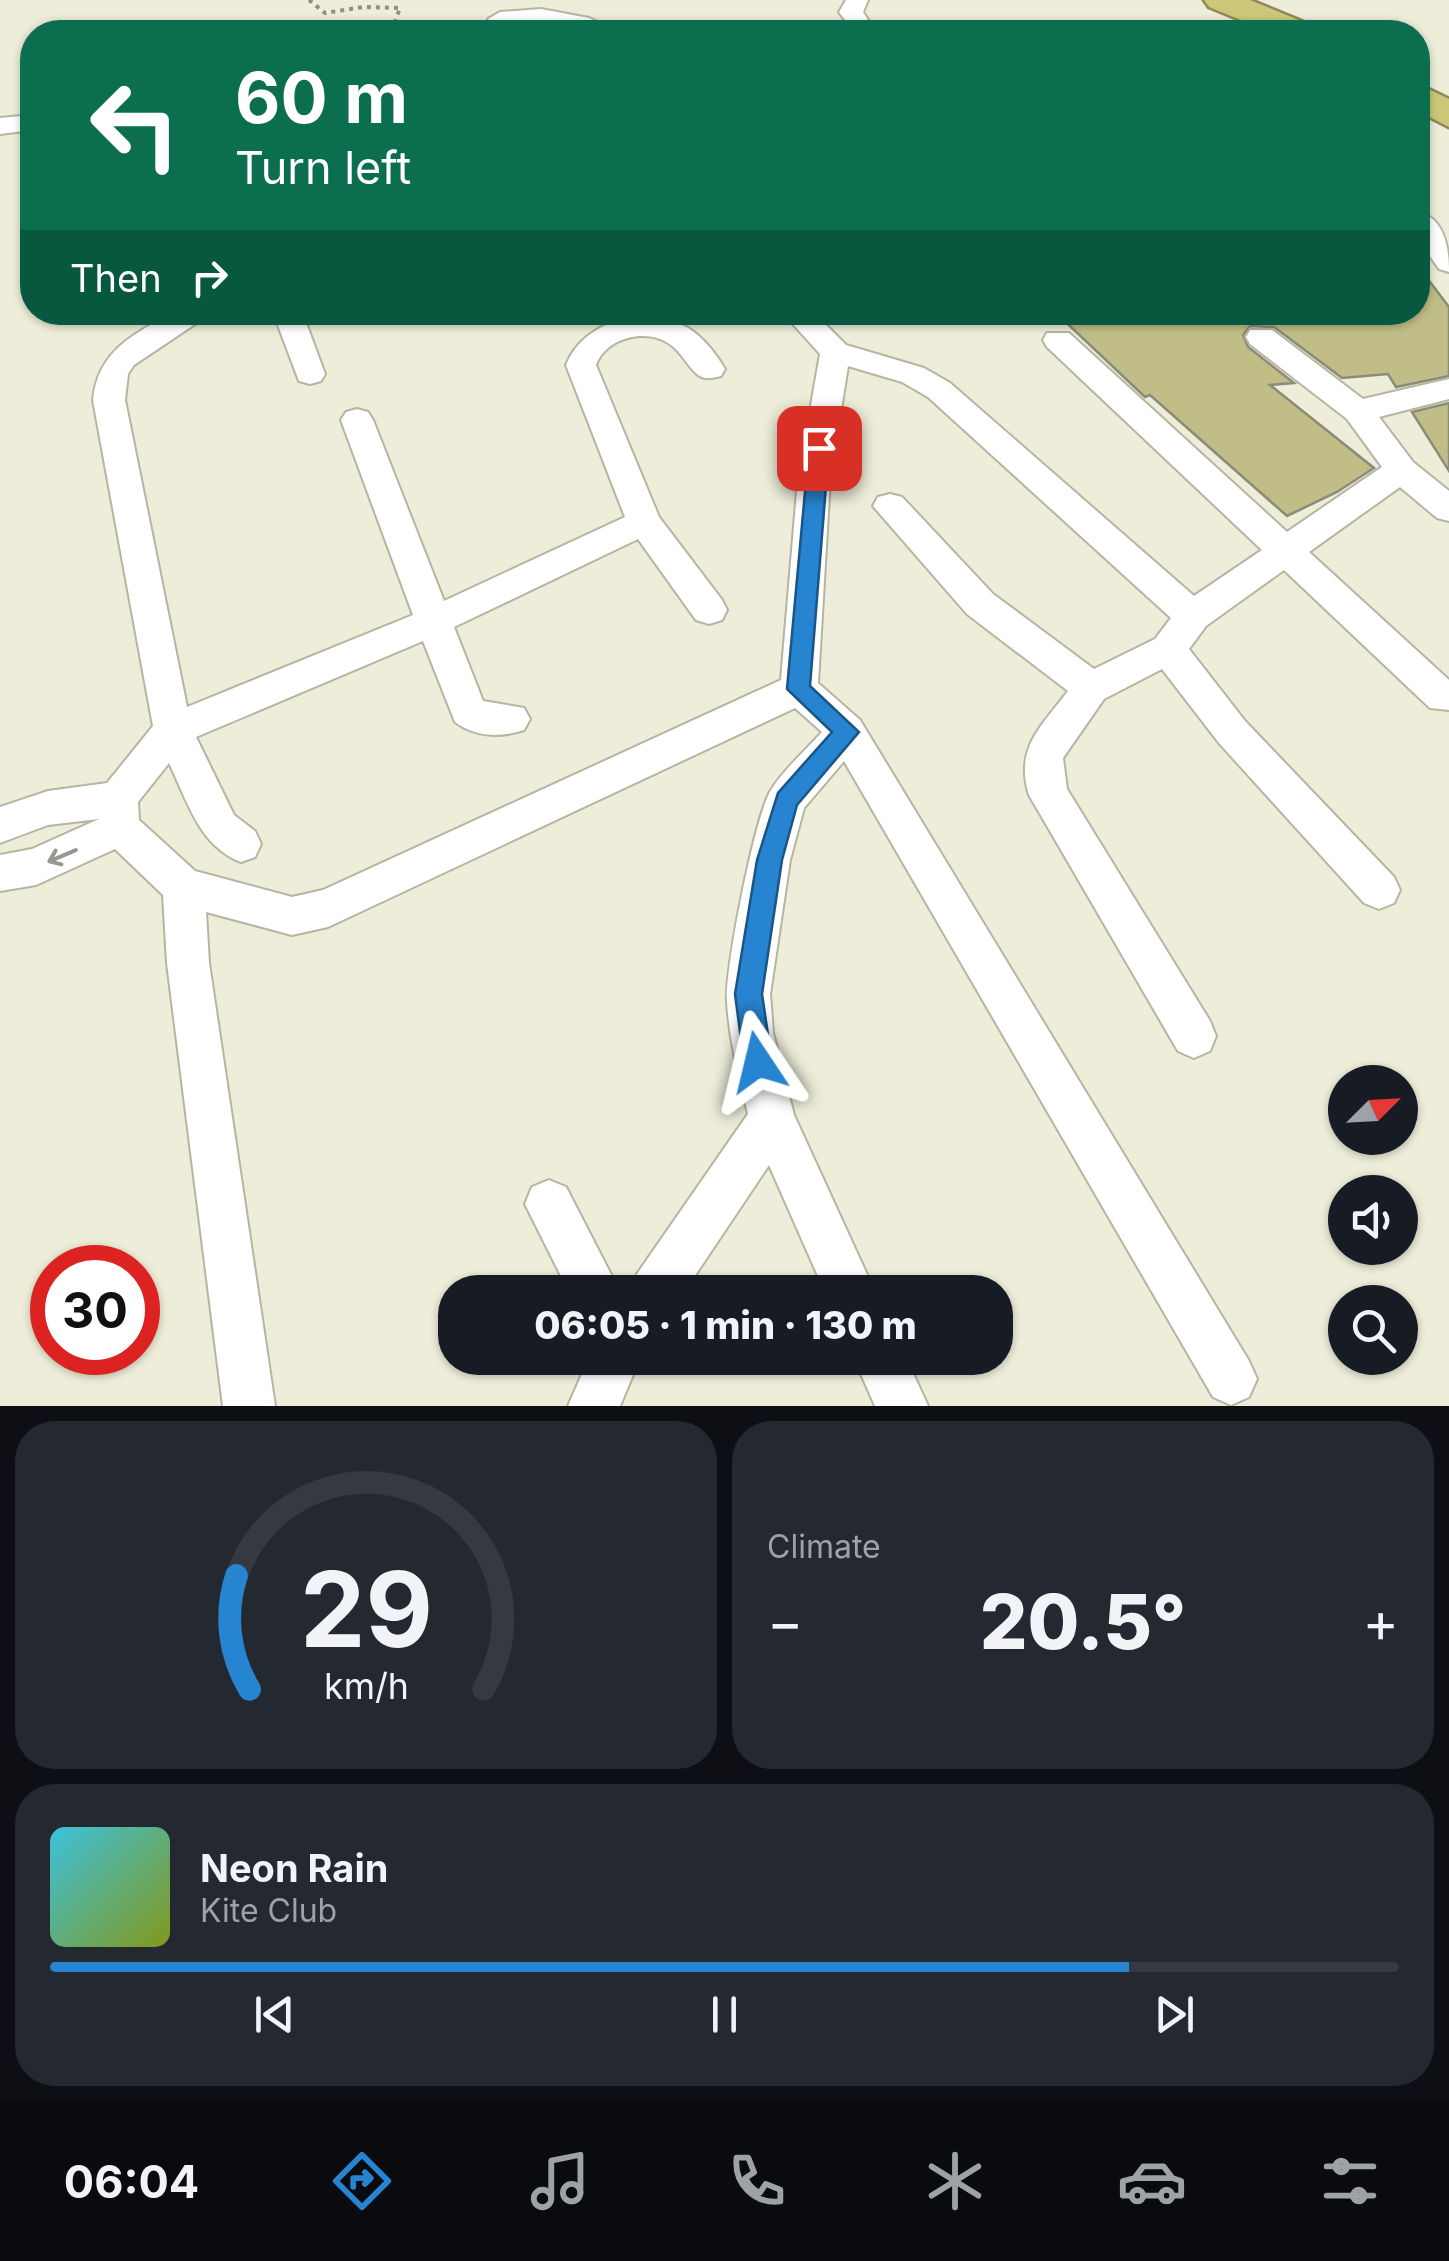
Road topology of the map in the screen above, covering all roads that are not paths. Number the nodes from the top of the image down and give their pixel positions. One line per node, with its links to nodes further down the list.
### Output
1 (1220, 0): 4 (highway)
2 (500, 19): 3 (street)
3 (571, 20)
4 (1269, 20)
5 (1430, 237): 6 (street)
6 (1449, 263)
7 (178, 325): 31 (street)
8 (292, 325): 14 (street)
9 (808, 325): 12 (street)
10 (1261, 337): 16 (street)
11 (1058, 340): 22 (street)
12 (834, 352): 24 (street); 28 (street)
13 (710, 369): 21 (street)
14 (310, 374)
15 (1449, 388): 16 (street)
16 (1358, 411): 18 (street)
17 (356, 420): 25 (street)
18 (1401, 470): 20 (street); 22 (street)
19 (890, 506): 27 (street)
20 (1449, 509)
21 (644, 522): 23 (street); 25 (street)
22 (1284, 551): 24 (street); 29 (street)
23 (709, 610)
24 (1193, 616): 26 (street)
25 (432, 622): 30 (street); 31 (street)
26 (1168, 649): 27 (street); 38 (street)
27 (1090, 688): 39 (street)
28 (799, 689): 32 (street); 37 (street)
29 (1443, 697)
30 (511, 719)
31 (172, 730): 33 (street); 35 (street)
32 (847, 732): 40 (street); 47 (street)
33 (119, 813): 34 (street); 36 (street, one-way to 36); 37 (street)
34 (0, 825)
35 (241, 844)
36 (0, 873)
37 (183, 888): 48 (street)
38 (1379, 890)
39 (1194, 1036)
40 (772, 1119): 43 (street); 44 (street)
41 (549, 1204): 42 (street)
42 (586, 1275)
43 (666, 1275)
44 (842, 1275)
45 (608, 1375): 49 (street)
46 (888, 1375): 50 (street)
47 (1231, 1379)
48 (250, 1406)
49 (594, 1406)
50 (902, 1406)

